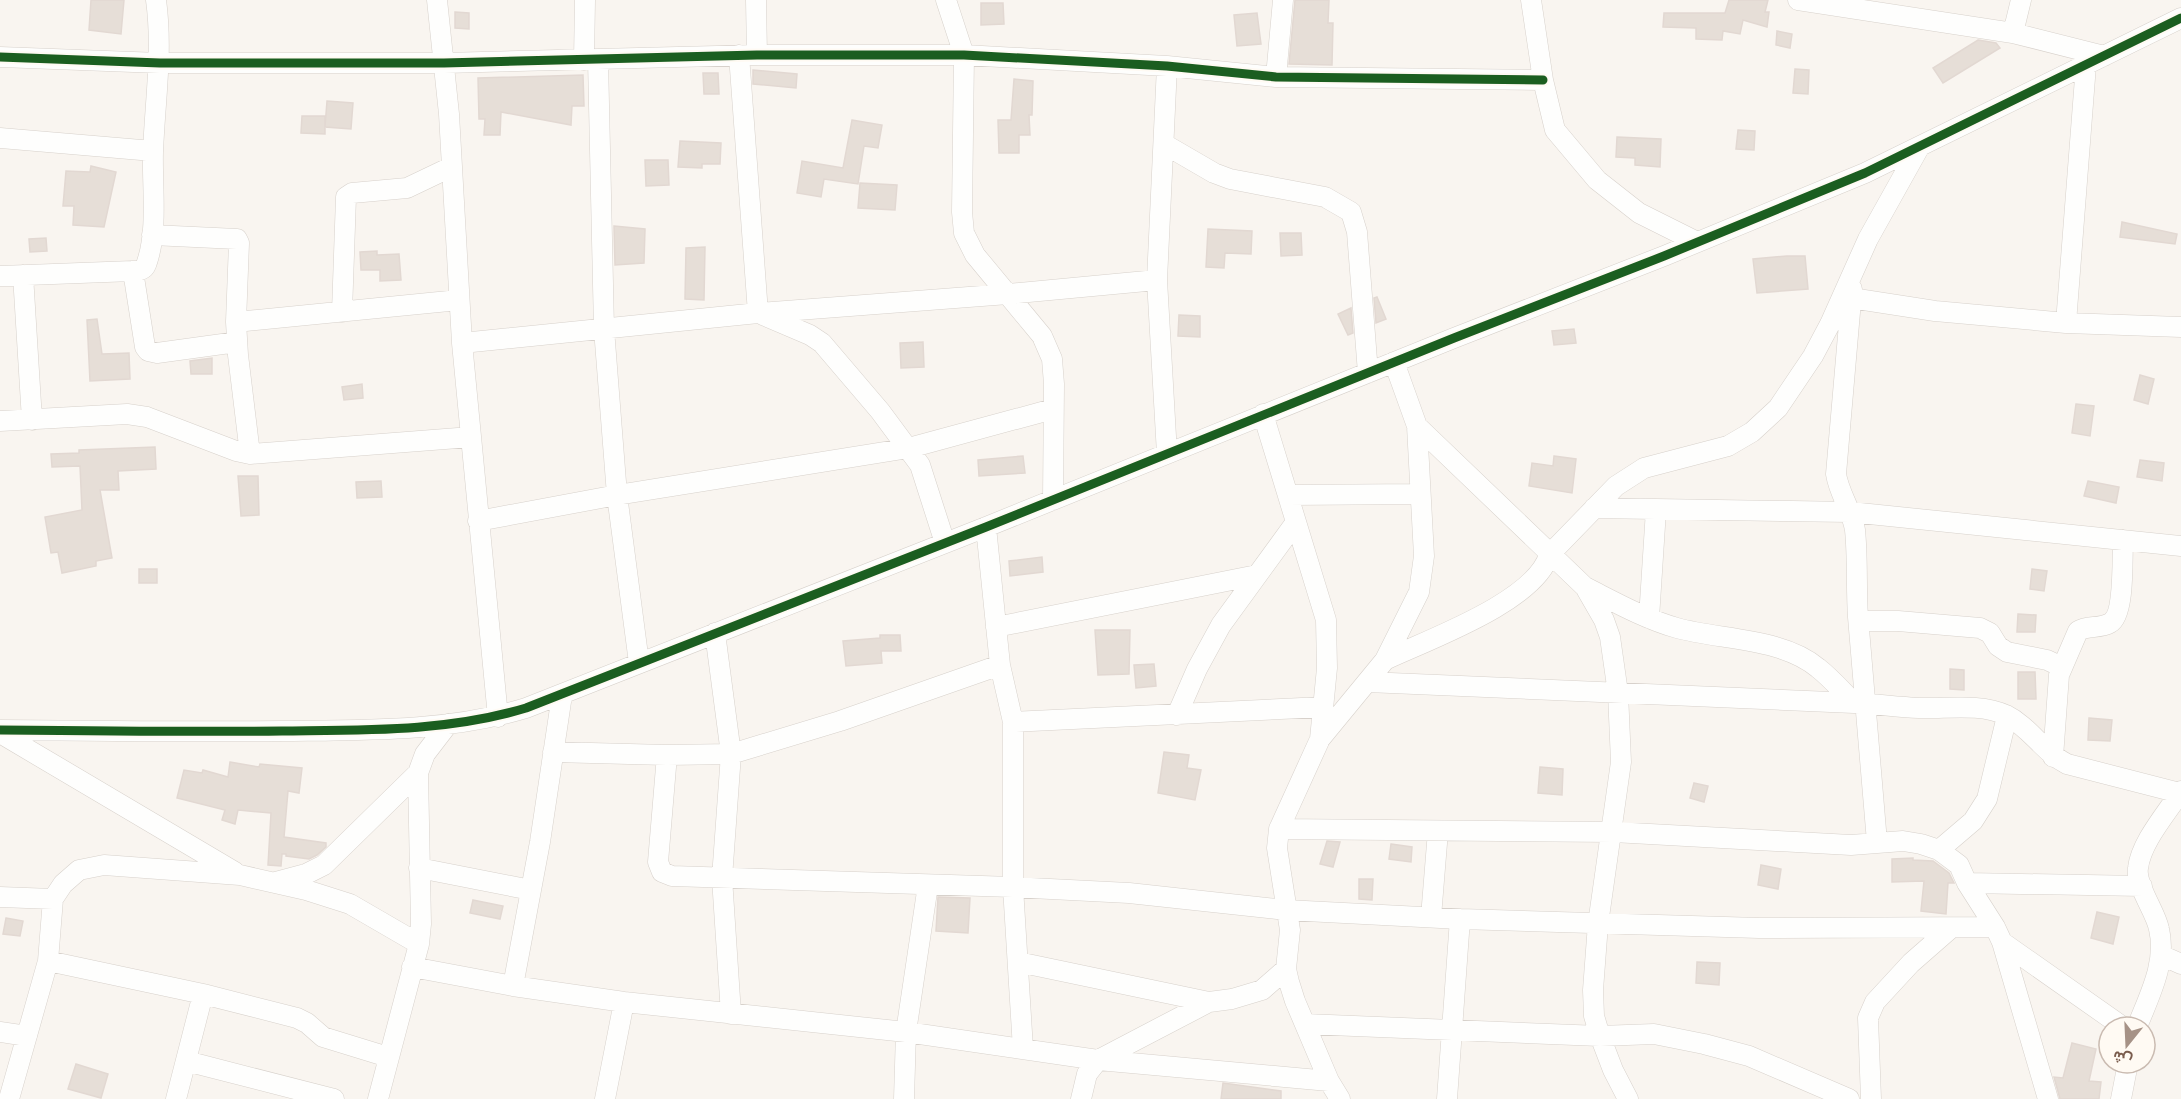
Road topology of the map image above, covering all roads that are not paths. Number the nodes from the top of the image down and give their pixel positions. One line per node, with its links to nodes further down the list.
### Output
1 (156, 0): 17 (street)
2 (437, 0): 18 (street)
3 (585, 0): 15 (street)
4 (756, 0): 12 (street)
5 (946, 0): 13 (street)
6 (1284, 0): 20 (street)
7 (1531, 0): 21 (street)
8 (1798, 0): 11 (street)
9 (2021, 0): 11 (street)
10 (2181, 18): 16 (street)
11 (2013, 33): 16 (street)
12 (748, 55): 13 (street); 15 (street); 38 (street)
13 (964, 55): 19 (street); 34 (street)
14 (0, 60): 17 (street)
15 (591, 60): 18 (street); 41 (street)
16 (2095, 60): 24 (street); 39 (street)
17 (160, 63): 18 (street); 25 (street)
18 (444, 63): 26 (street)
19 (1167, 66): 20 (street); 23 (street)
20 (1276, 77): 21 (street)
21 (1543, 80): 28 (street)
22 (0, 138): 25 (street)
23 (1164, 144): 33 (street); 45 (street)
24 (1920, 146): 28 (street); 30 (street)
25 (153, 151): 27 (street)
26 (451, 167): 36 (street); 37 (street)
27 (152, 235): 29 (street); 42 (street)
28 (1697, 242): 44 (street)
29 (133, 271): 31 (street); 42 (street)
30 (1853, 274): 35 (street); 59 (street)
31 (23, 275): 32 (street); 48 (street)
32 (0, 276)
33 (1157, 280): 34 (street); 54 (street)
34 (1008, 294): 38 (street); 46 (street)
35 (1851, 298): 39 (street); 61 (street)
36 (459, 300): 37 (street); 43 (street)
37 (342, 312): 42 (street)
38 (758, 313): 41 (street); 52 (street)
39 (2066, 323): 40 (street)
40 (2181, 327)
41 (604, 329): 43 (street); 55 (street)
42 (236, 332): 53 (street)
43 (462, 343): 51 (street)
44 (1394, 362): 45 (street); 50 (street)
45 (1368, 373): 47 (street)
46 (1053, 409): 52 (street); 58 (street)
47 (1263, 414): 54 (street); 56 (street)
48 (32, 420): 49 (street); 53 (street)
49 (0, 421)
50 (1417, 426): 57 (street); 68 (street)
51 (471, 437): 53 (street); 62 (street)
52 (909, 448): 55 (street); 66 (street)
53 (250, 454)
54 (1167, 454): 58 (street)
55 (617, 495): 62 (street); 76 (street)
56 (1288, 495): 57 (street); 63 (street)
57 (1420, 495): 75 (street)
58 (1053, 500): 64 (street)
59 (1594, 508): 60 (street); 68 (street)
60 (1656, 510): 61 (street); 71 (street)
61 (1850, 512): 65 (street); 72 (street)
62 (478, 521): 86 (street)
63 (1296, 522): 69 (street); 83 (street)
64 (986, 527): 66 (street); 73 (street)
65 (2123, 540): 67 (street); 78 (street)
66 (945, 543): 74 (street)
67 (2181, 546)
68 (1549, 555): 70 (street); 75 (street)
69 (1257, 575): 73 (street); 84 (street)
70 (1584, 587): 71 (street); 80 (street)
71 (1649, 618): 82 (street)
72 (1858, 621): 78 (street); 82 (street)
73 (996, 627): 77 (street)
74 (715, 633): 76 (street); 92 (street)
75 (1385, 660): 79 (street)
76 (639, 663): 81 (street)
77 (1000, 665): 87 (street); 92 (street)
78 (2062, 667): 94 (street)
79 (1367, 682): 80 (street); 90 (street)
80 (1618, 693): 82 (street); 99 (street)
81 (562, 695): 86 (street); 91 (street)
82 (1859, 704): 85 (street); 100 (street)
83 (1323, 706): 84 (street); 90 (street)
84 (1177, 716): 87 (street)
85 (2007, 716): 94 (street); 101 (street)
86 (498, 717): 88 (street)
87 (1013, 722): 109 (street)
88 (448, 724): 89 (street); 95 (street)
89 (0, 731): 103 (street)
90 (1320, 739): 97 (street)
91 (554, 752): 93 (street); 110 (street)
92 (731, 754): 93 (street); 104 (street)
93 (667, 756): 104 (street)
94 (2053, 757): 96 (street)
95 (418, 773): 102 (street); 105 (street)
96 (2180, 792): 108 (street)
97 (1279, 829): 98 (street); 113 (street)
98 (1438, 831): 99 (street); 114 (street)
99 (1612, 832): 100 (street); 116 (street)
100 (1877, 842): 101 (street)
101 (1939, 850): 106 (street)
102 (419, 868): 110 (street); 119 (street)
103 (240, 875): 105 (street); 112 (street)
104 (722, 878): 107 (street); 130 (street)
105 (270, 883): 119 (street)
106 (1967, 883): 108 (street); 118 (street)
107 (928, 885): 109 (street); 136 (street)
108 (2142, 886): 120 (street)
109 (1013, 887): 113 (street); 122 (street)
110 (531, 890): 126 (street)
111 (0, 897): 112 (street)
112 (53, 898): 121 (street)
113 (1286, 910): 114 (street); 125 (street)
114 (1431, 918): 115 (street)
115 (1460, 919): 116 (street); 134 (street)
116 (1598, 924): 117 (street); 138 (street)
117 (1951, 928): 118 (street); 155 (street)
118 (1999, 934): 131 (street); 156 (street)
119 (419, 944): 124 (street)
120 (2161, 955): 123 (street); 132 (street)
121 (48, 961): 127 (street); 137 (street)
122 (1018, 962): 129 (street); 139 (street)
123 (2181, 964)
124 (412, 967): 126 (street); 140 (street)
125 (1287, 969): 129 (street); 133 (street)
126 (513, 986): 128 (street)
127 (203, 994): 140 (street); 142 (street)
128 (624, 1002): 130 (street); 149 (street)
129 (1209, 1002): 141 (street)
130 (731, 1014): 136 (street)
131 (2106, 1015)
132 (2142, 1015)
133 (1305, 1023): 134 (street); 144 (street)
134 (1453, 1030): 138 (street); 152 (street)
135 (0, 1032): 137 (street)
136 (906, 1032): 139 (street); 150 (street)
137 (27, 1036): 145 (street)
138 (1600, 1036): 153 (street); 154 (street)
139 (1023, 1049): 141 (street)
140 (388, 1057): 148 (street)
141 (1098, 1060): 144 (street); 151 (street)
142 (186, 1061): 146 (street); 147 (street)
143 (2126, 1075): 157 (street)
144 (1335, 1093)
145 (9, 1099)
146 (176, 1099)
147 (334, 1099)
148 (378, 1099)
149 (605, 1099)
150 (904, 1099)
151 (1081, 1099)
152 (1447, 1099)
153 (1628, 1099)
154 (1849, 1099)
155 (1871, 1099)
156 (2048, 1099)
157 (2121, 1099)

